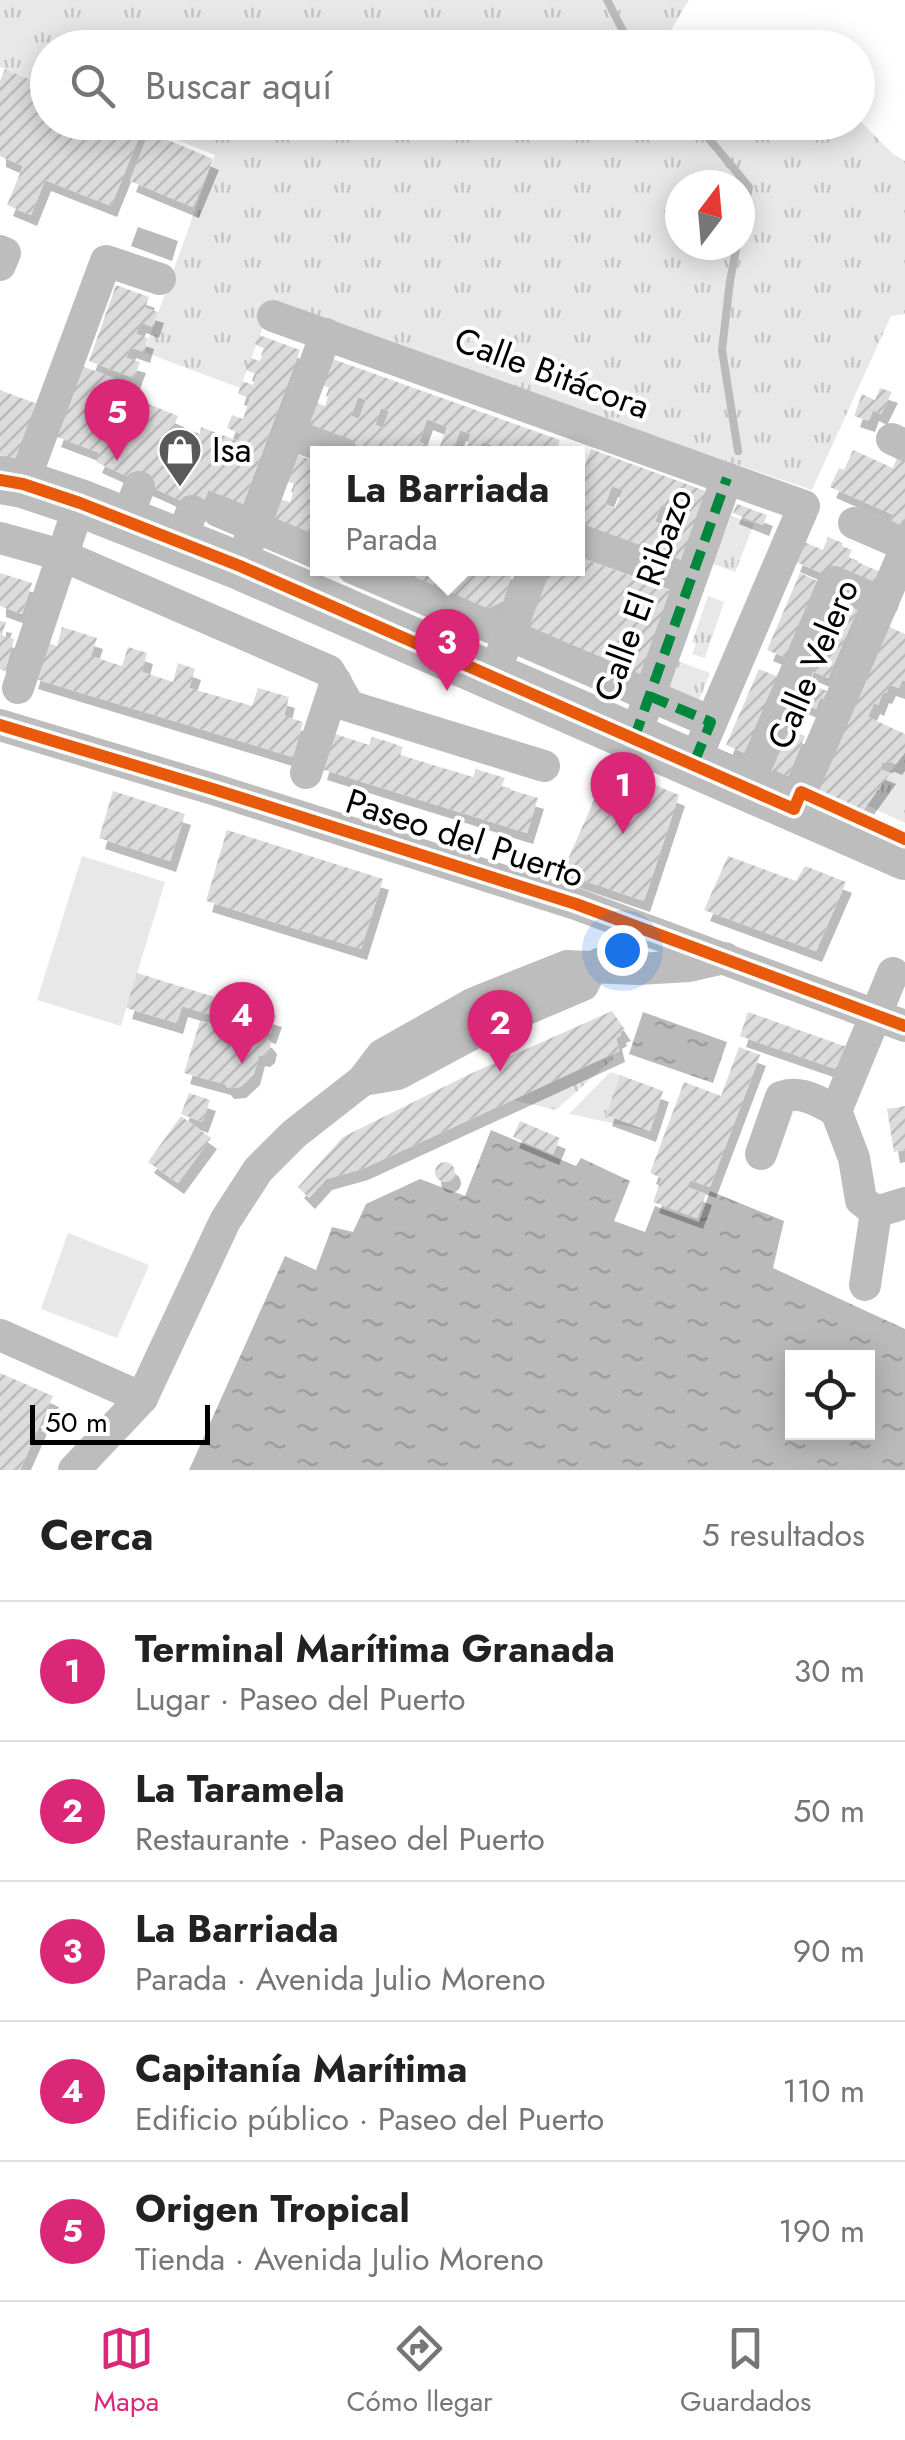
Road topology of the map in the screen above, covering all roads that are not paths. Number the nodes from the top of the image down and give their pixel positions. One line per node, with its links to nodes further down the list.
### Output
1 (0, 251): 2 (street)
2 (0, 265)
3 (160, 280): 10 (street)
4 (273, 316): 5 (street, Calle Bitácora)
5 (326, 334): 6 (street); 7 (street, Calle Bitácora)
6 (289, 434): 8 (street); 15 (street)
7 (582, 441): 9 (street, Calle Bitácora)
8 (321, 446)
9 (727, 478): 28 (street, Calle El Ribazo); 30 (street, Calle Bitácora)
10 (12, 482): 11 (highway)
11 (80, 503): 15 (highway); 18 (street)
12 (854, 524): 16 (street)
13 (0, 538): 18 (street)
14 (585, 542): 23 (street)
15 (247, 546): 17 (street); 19 (highway)
16 (905, 548): 24 (street, Calle Velero)
17 (310, 552)
18 (61, 555): 26 (street); 27 (street)
19 (310, 573)
20 (316, 576): 25 (highway)
21 (366, 576): 25 (street)
22 (531, 576): 25 (street)
23 (678, 576)
24 (882, 603): 33 (street); 34 (street, Calle Velero)
25 (501, 656): 28 (highway)
26 (336, 682): 31 (street); 32 (street)
27 (18, 688)
28 (642, 717): 30 (highway)
29 (0, 725): 36 (street, Paseo del Puerto)
30 (702, 743): 33 (highway)
31 (544, 766)
32 (306, 773)
33 (747, 788): 34 (highway)
34 (794, 809): 35 (highway)
35 (905, 856)
36 (632, 925): 37 (street, Paseo del Puerto); 38 (street)
37 (726, 958): 38 (street); 40 (street, Paseo del Puerto)
38 (591, 968): 46 (street)
39 (893, 972): 40 (street)
40 (891, 1020): 41 (street)
41 (836, 1110): 42 (street); 43 (street)
42 (761, 1154)
43 (890, 1207): 44 (street)
44 (865, 1285)
45 (0, 1335): 46 (street)
46 (142, 1398): 47 (street)
47 (74, 1470)

